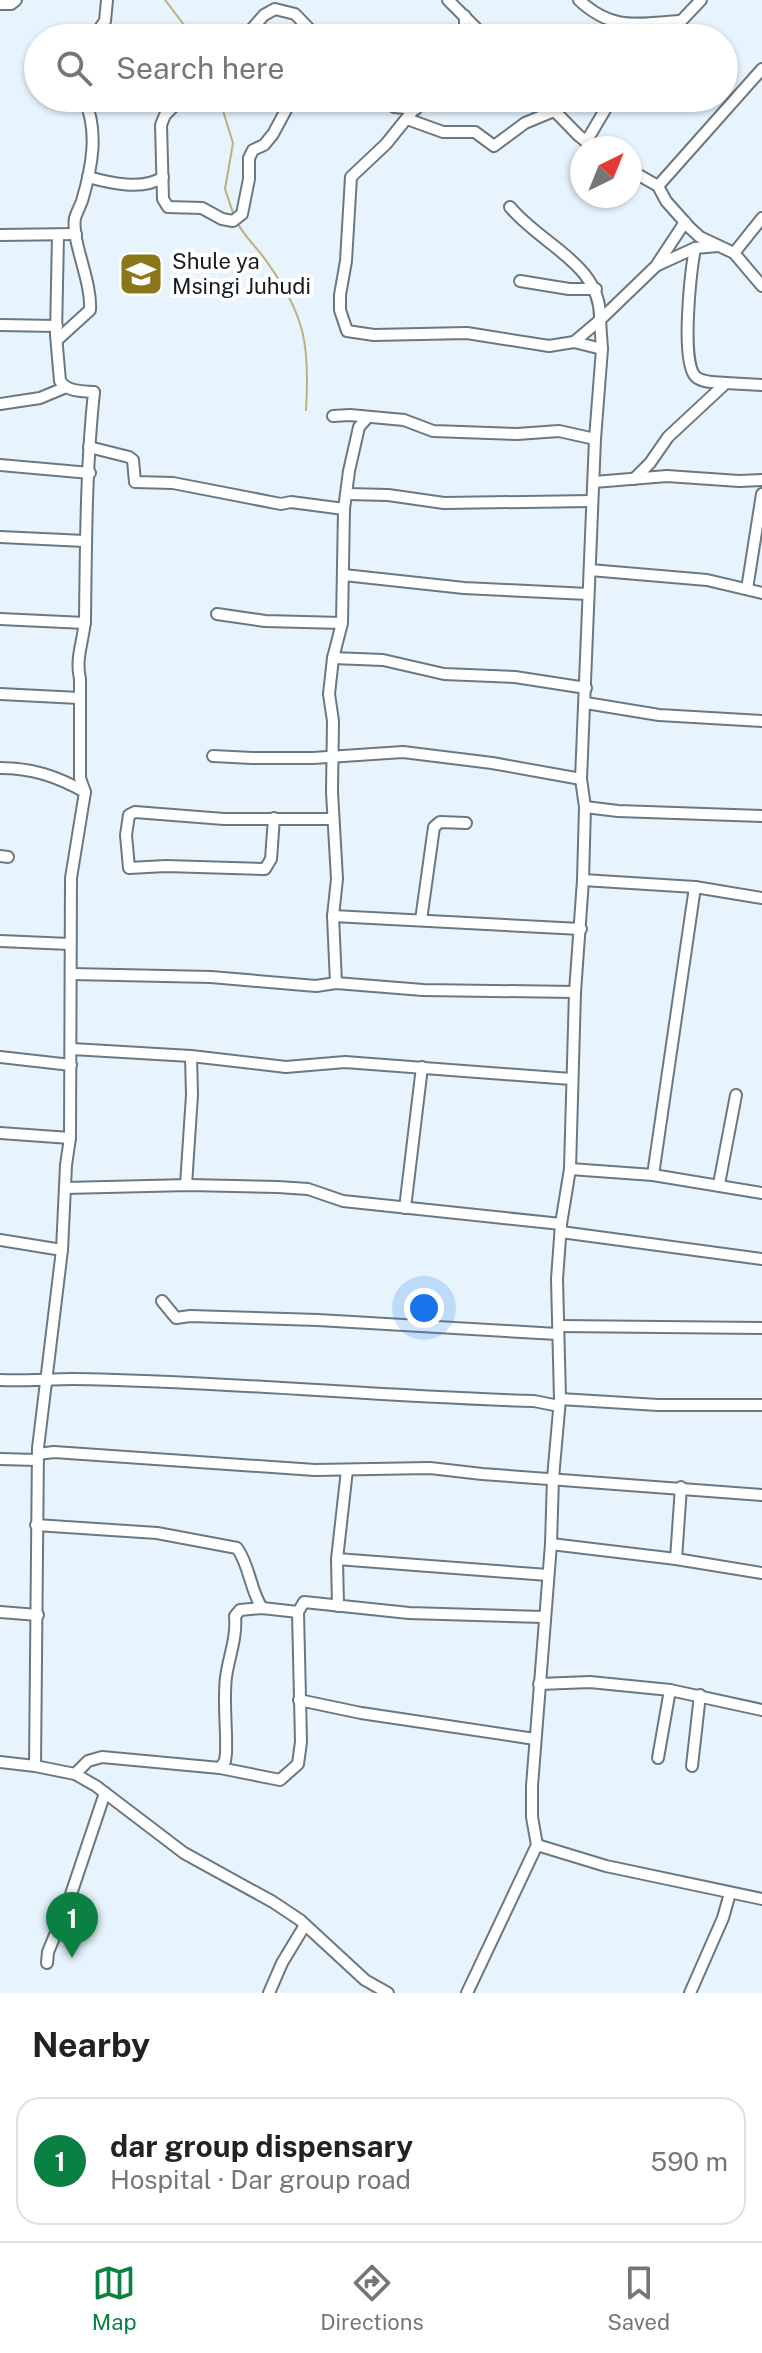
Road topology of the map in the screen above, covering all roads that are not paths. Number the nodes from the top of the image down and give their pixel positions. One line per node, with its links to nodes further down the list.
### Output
1 (16, 0): 6 (street)
2 (107, 0): 9 (street)
3 (448, 0): 7 (street)
4 (579, 0): 8 (street)
5 (701, 0): 8 (street)
6 (0, 4)
7 (465, 16): 12 (street); 13 (street)
8 (679, 21): 14 (street)
9 (103, 24)
10 (256, 24): 11 (street)
11 (305, 24)
12 (466, 24)
13 (473, 24)
14 (677, 24)
15 (762, 69): 16 (street)
16 (738, 96)
17 (91, 112): 28 (street)
18 (169, 112): 29 (street)
19 (285, 112): 33 (street)
20 (413, 112): 25 (street)
21 (552, 112): 25 (street)
22 (555, 112): 26 (street)
23 (605, 112): 27 (street)
24 (724, 112): 32 (street)
25 (407, 119): 51 (street)
26 (580, 136)
27 (594, 136)
28 (88, 177): 31 (street); 37 (street)
29 (163, 177): 31 (street); 33 (street)
30 (642, 177): 32 (street)
31 (149, 184): 33 (street)
32 (658, 186): 36 (street)
33 (162, 194)
34 (510, 207): 46 (street)
35 (762, 218): 42 (street)
36 (685, 222): 40 (street); 43 (street)
37 (76, 234): 39 (street); 50 (street)
38 (0, 235): 39 (street)
39 (58, 235): 49 (street)
40 (720, 246): 41 (street); 42 (street)
41 (695, 248): 43 (street); 53 (street)
42 (734, 253): 45 (street)
43 (656, 266): 47 (street)
44 (520, 281): 46 (street)
45 (762, 286)
46 (596, 289): 47 (street)
47 (600, 320): 51 (street); 52 (street)
48 (0, 325): 49 (street)
49 (57, 326): 50 (street)
50 (57, 340): 55 (street)
51 (574, 342): 52 (street)
52 (602, 349): 59 (street)
53 (726, 383): 54 (street); 63 (street)
54 (762, 385)
55 (64, 388): 56 (street); 60 (street)
56 (0, 404)
57 (333, 416): 58 (street)
58 (368, 417): 59 (street); 66 (street)
59 (595, 439): 65 (street)
60 (89, 447): 62 (street); 69 (street)
61 (0, 465): 62 (street)
62 (90, 473): 71 (street)
63 (634, 479): 64 (street); 65 (street)
64 (762, 480)
65 (594, 482): 68 (street)
66 (347, 494): 68 (street); 69 (street)
67 (762, 494): 74 (street)
68 (592, 501): 72 (street)
69 (344, 509): 73 (street)
70 (0, 537): 71 (street)
71 (85, 541): 79 (street)
72 (590, 570): 74 (street); 76 (street)
73 (344, 575): 76 (street); 80 (street)
74 (747, 589): 75 (street)
75 (762, 593)
76 (588, 594): 82 (street)
77 (217, 614): 80 (street)
78 (0, 619): 79 (street)
79 (85, 623): 84 (street)
80 (342, 623): 81 (street)
81 (333, 658): 82 (street); 88 (street)
82 (586, 688): 85 (street)
83 (0, 694): 84 (street)
84 (79, 698): 91 (street)
85 (586, 703): 86 (street); 90 (street)
86 (762, 721)
87 (213, 756): 88 (street)
88 (331, 757): 90 (street); 95 (street)
89 (0, 768): 91 (street)
90 (581, 779): 92 (street)
91 (85, 792): 104 (street)
92 (585, 807): 93 (street); 97 (street)
93 (762, 816)
94 (274, 818): 94 (street); 95 (street)
95 (333, 819): 100 (street)
96 (466, 823): 101 (street)
97 (583, 880): 98 (street); 102 (street)
98 (695, 887): 99 (street); 118 (street)
99 (762, 898)
100 (333, 916): 101 (street); 106 (street)
101 (421, 920): 102 (street)
102 (581, 929): 107 (street)
103 (0, 941): 104 (street)
104 (70, 944): 105 (street)
105 (72, 974): 106 (street); 108 (street)
106 (336, 983): 107 (street)
107 (575, 992): 113 (street)
108 (72, 1049): 109 (street); 111 (street)
109 (191, 1056): 112 (street); 120 (street)
110 (0, 1057): 111 (street)
111 (71, 1065): 116 (street)
112 (422, 1067): 113 (street); 123 (street)
113 (571, 1079): 117 (street)
114 (736, 1095): 119 (street)
115 (0, 1133): 116 (street)
116 (70, 1138): 121 (street)
117 (570, 1169): 118 (street); 124 (street)
118 (653, 1175): 119 (street)
119 (719, 1184): 122 (street)
120 (186, 1185): 121 (street); 123 (street)
121 (65, 1188): 126 (street)
122 (762, 1193)
123 (405, 1208): 124 (street)
124 (561, 1228): 127 (street); 130 (street)
125 (0, 1240): 126 (street)
126 (62, 1250): 131 (street)
127 (762, 1259)
128 (162, 1301): 130 (street)
129 (762, 1328): 130 (street)
130 (558, 1330): 133 (street)
131 (46, 1378): 132 (street); 133 (street); 135 (street)
132 (0, 1380)
133 (559, 1402): 134 (street); 138 (street)
134 (762, 1405)
135 (38, 1457): 136 (street); 137 (street); 141 (street)
136 (0, 1459)
137 (347, 1470): 138 (street); 143 (street)
138 (553, 1478): 139 (street); 142 (street)
139 (681, 1487): 140 (street); 144 (street)
140 (762, 1495)
141 (36, 1525): 148 (street); 151 (street)
142 (551, 1544): 144 (street); 146 (street)
143 (337, 1559): 146 (street); 147 (street)
144 (676, 1559): 145 (street)
145 (762, 1573)
146 (548, 1575): 152 (street)
147 (338, 1606): 150 (street); 152 (street)
148 (262, 1608): 150 (street); 163 (street)
149 (0, 1612): 151 (street)
150 (298, 1612): 156 (street)
151 (38, 1615): 161 (street)
152 (543, 1617): 153 (street)
153 (539, 1684): 154 (street); 158 (street)
154 (670, 1690): 155 (street); 159 (street)
155 (700, 1695): 157 (street); 162 (street)
156 (299, 1700): 158 (street); 163 (street)
157 (762, 1710)
158 (535, 1739): 166 (street)
159 (658, 1758)
160 (0, 1762): 161 (street)
161 (35, 1766): 164 (street)
162 (692, 1766)
163 (220, 1768): 164 (street)
164 (75, 1774): 165 (street)
165 (105, 1793): 169 (street); 170 (street)
166 (537, 1845): 167 (street); 173 (street)
167 (730, 1893): 168 (street); 174 (street)
168 (762, 1899)
169 (305, 1925): 171 (street); 172 (street)
170 (47, 1963)
171 (269, 1993)
172 (388, 1993)
173 (467, 1993)
174 (690, 1993)

